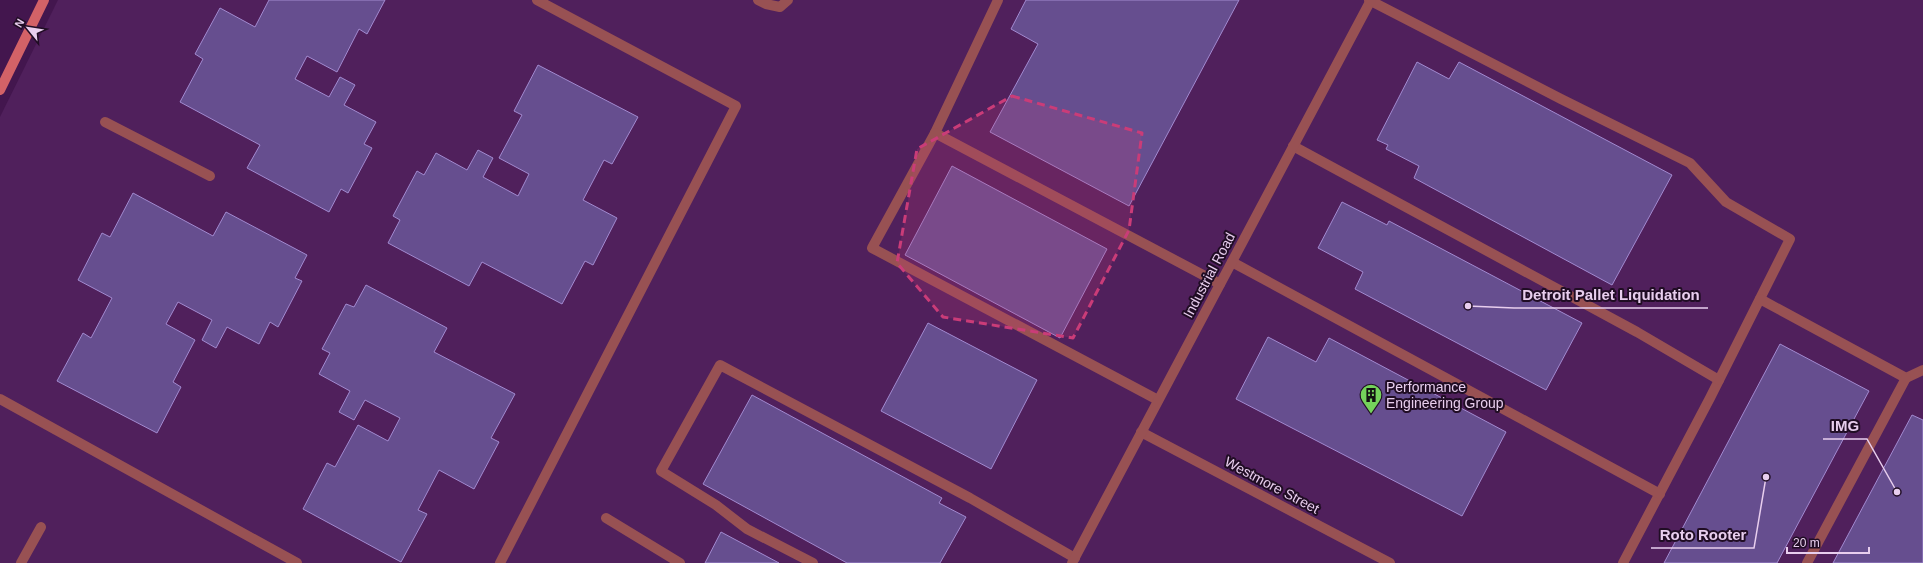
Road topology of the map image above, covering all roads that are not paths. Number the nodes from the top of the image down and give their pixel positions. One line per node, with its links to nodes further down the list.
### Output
1 (44, 0): 7 (main road)
2 (538, 0): 27 (street)
3 (758, 0): 4 (street)
4 (788, 0)
5 (998, 0): 9 (street)
6 (1370, 0): 10 (street, Industrial Road); 14 (street)
7 (0, 90)
8 (105, 122): 11 (street)
9 (935, 133): 13 (street); 19 (street)
10 (1293, 146): 12 (street, Industrial Road); 17 (street)
11 (210, 176)
12 (1232, 262): 13 (street, Industrial Road); 21 (street)
13 (1220, 284): 19 (street, Industrial Road)
14 (1760, 299): 16 (street); 17 (street)
15 (1923, 370): 16 (street)
16 (1906, 378): 32 (street)
17 (1719, 380): 21 (street)
18 (0, 399): 26 (street)
19 (1158, 400): 20 (street, Industrial Road)
20 (1141, 432): 24 (street, Industrial Road); 30 (street, Westmore Street)
21 (1660, 494): 31 (street)
22 (606, 518): 28 (street)
23 (41, 528): 25 (street)
24 (1073, 560): 29 (street)
25 (21, 563)
26 (297, 563)
27 (500, 563)
28 (680, 563)
29 (813, 563)
30 (1390, 563)
31 (1623, 563)
32 (1807, 563)

